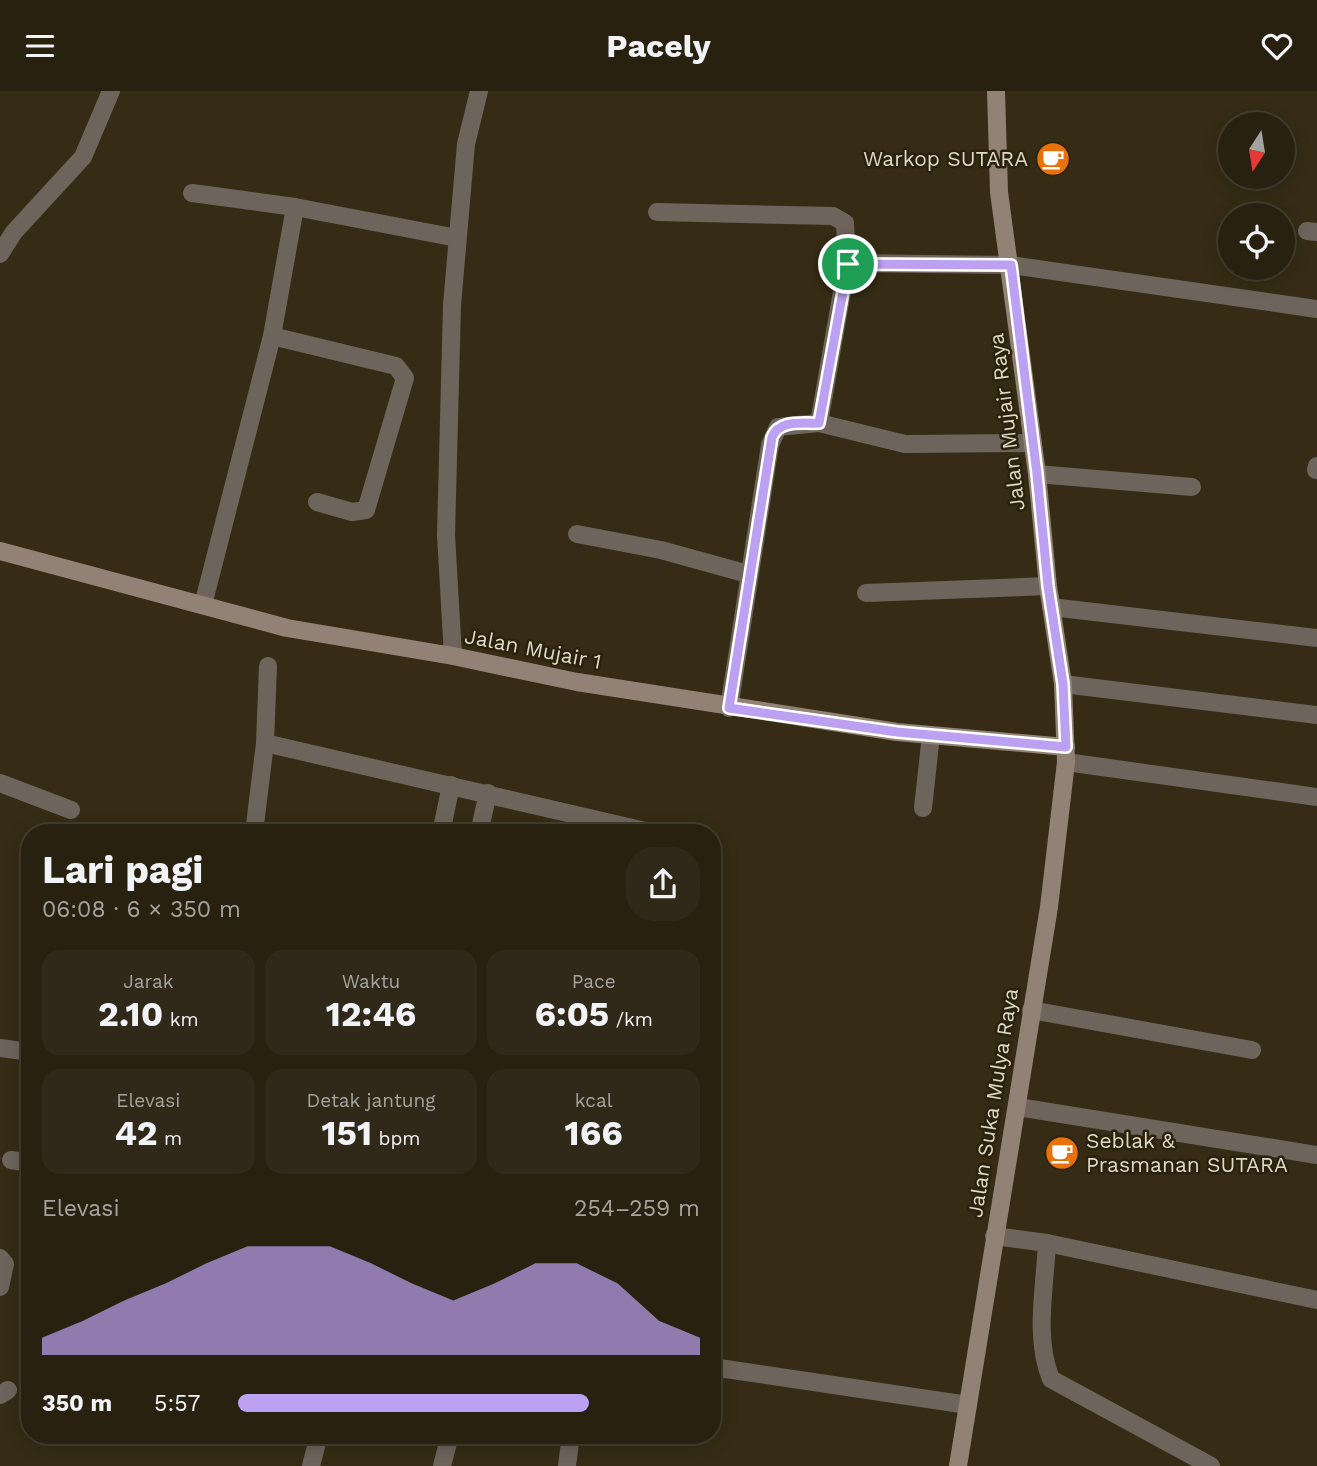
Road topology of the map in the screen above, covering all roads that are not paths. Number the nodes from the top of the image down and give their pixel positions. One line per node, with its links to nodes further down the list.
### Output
1 (111, 91): 7 (street)
2 (479, 91): 8 (street)
3 (996, 91): 11 (street, Jalan Mujair Raya)
4 (192, 193): 5 (street)
5 (295, 207): 8 (street); 13 (street)
6 (657, 212): 10 (street)
7 (7, 227): 9 (street)
8 (457, 239): 27 (street)
9 (0, 254)
10 (848, 264): 11 (street); 14 (street)
11 (1011, 265): 12 (street); 15 (street, Jalan Mujair Raya)
12 (1317, 309)
13 (272, 336): 18 (street); 24 (street)
14 (819, 423): 15 (street); 21 (street)
15 (1032, 443): 16 (street, Jalan Mujair Raya)
16 (1037, 474): 17 (street); 22 (street, Jalan Mujair Raya)
17 (1192, 487)
18 (317, 502)
19 (578, 534): 21 (street)
20 (0, 551): 24 (street, Jalan Mujair 1)
21 (748, 574): 30 (street)
22 (1048, 586): 23 (street); 25 (street, Jalan Mujair Raya)
23 (866, 593)
24 (203, 605): 27 (street, Jalan Mujair 1)
25 (1051, 607): 26 (street); 29 (street, Jalan Mujair Raya)
26 (1317, 638)
27 (453, 656): 30 (street, Jalan Mujair 1)
28 (268, 666): 33 (street)
29 (1063, 684): 31 (street); 34 (street, Jalan Mujair Raya)
30 (729, 708): 32 (street, Jalan Mujair 1)
31 (1317, 715)
32 (931, 735): 34 (street, Jalan Mujair 1); 39 (street)
33 (265, 743): 36 (street); 41 (street)
34 (1066, 755): 38 (street); 45 (street, Jalan Suka Mulya Raya)
35 (0, 783): 40 (street)
36 (451, 785): 37 (street); 42 (street)
37 (488, 793): 43 (street); 44 (street)
38 (1317, 797)
39 (923, 808)
40 (71, 810)
41 (255, 824)
42 (443, 824)
43 (482, 824)
44 (617, 824)
45 (1031, 1010): 47 (street); 49 (street, Jalan Suka Mulya Raya)
46 (0, 1048): 48 (street)
47 (1252, 1050)
48 (21, 1051)
49 (1018, 1107): 50 (street); 53 (street, Jalan Suka Mulya Raya)
50 (1317, 1155)
51 (11, 1160): 52 (street)
52 (21, 1162)
53 (994, 1236): 54 (street); 59 (street, Jalan Suka Mulya Raya)
54 (1047, 1243): 57 (street); 67 (street)
55 (0, 1258): 56 (street)
56 (0, 1287)
57 (1317, 1300)
58 (721, 1368): 59 (street)
59 (968, 1405): 66 (street, Jalan Suka Mulya Raya)
60 (317, 1444): 63 (street)
61 (448, 1444): 64 (street)
62 (570, 1444): 65 (street)
63 (311, 1466)
64 (442, 1466)
65 (567, 1466)
66 (958, 1466)
67 (1211, 1466)

